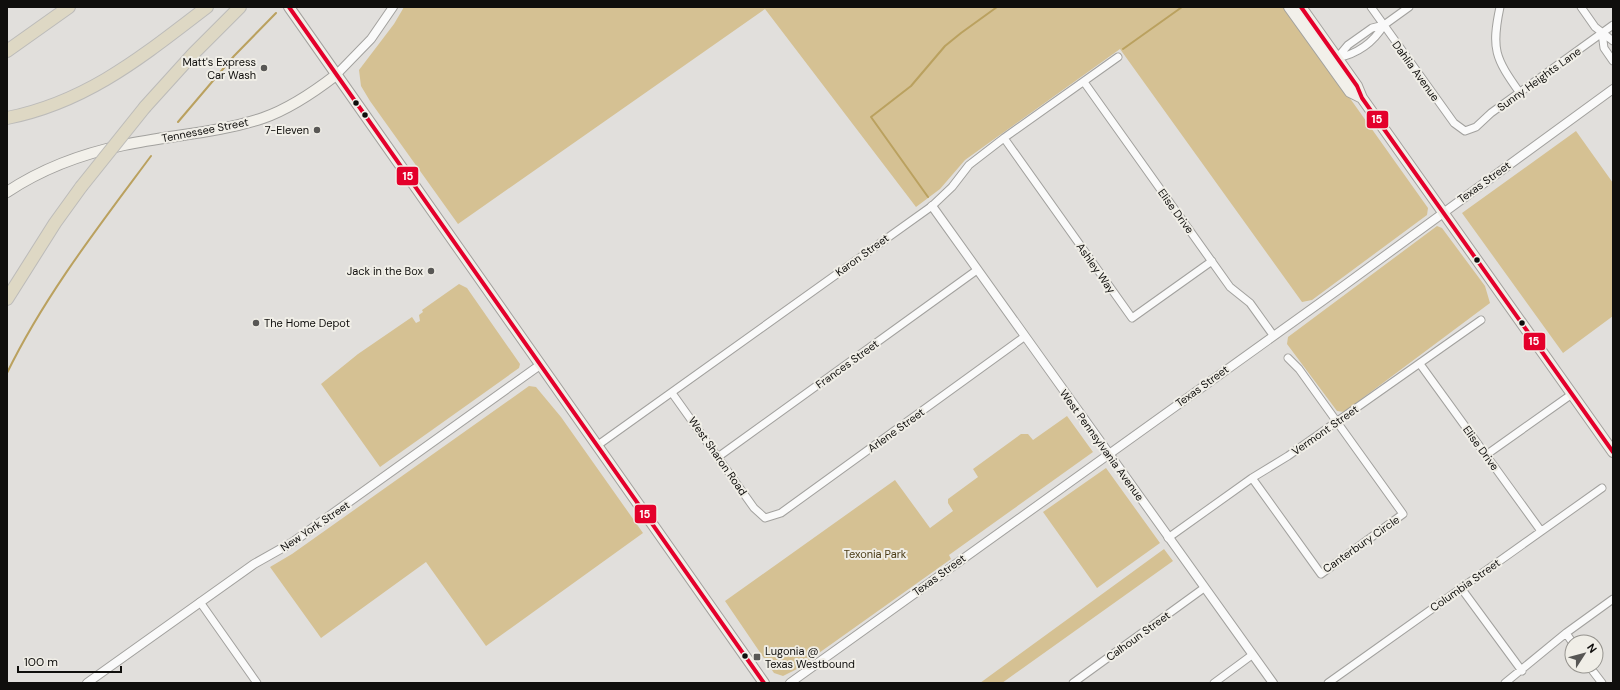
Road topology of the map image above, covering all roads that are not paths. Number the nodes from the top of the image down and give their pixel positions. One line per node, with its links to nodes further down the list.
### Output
1 (68, 7): 17 (highway)
2 (207, 7): 26 (highway)
3 (240, 7): 34 (highway, bridge)
4 (289, 7): 21 (main road)
5 (393, 7): 21 (street, Tennessee Street)
6 (1289, 7): 25 (main road)
7 (1293, 7): 19 (main road)
8 (1301, 7): 19 (main road)
9 (1370, 7): 14 (street, Dahlia Avenue)
10 (1409, 7): 14 (street)
11 (1500, 7): 24 (street)
12 (1581, 7): 15 (street)
13 (1613, 25): 15 (street, Sunny Heights Lane)
14 (1384, 26): 19 (street); 27 (street, Dahlia Avenue)
15 (1602, 33): 16 (street); 20 (street); 24 (street, Sunny Heights Lane)
16 (1613, 41)
17 (7, 51)
18 (1118, 57): 22 (street, Karon Street)
19 (1337, 58): 25 (main road)
20 (1613, 61)
21 (336, 75): 29 (main road, Tennessee Street); 40 (main road)
22 (1084, 82): 28 (street, Karon Street); 32 (street, Elise Drive)
23 (1613, 88): 31 (street, Texas Street)
24 (1520, 93): 27 (street, Sunny Heights Lane)
25 (1362, 98): 31 (main road)
26 (7, 118)
27 (1465, 131)
28 (1004, 138): 30 (street, Karon Street); 32 (street, Ashley Way)
29 (7, 192)
30 (932, 206): 33 (street, West Pennsylvania Avenue); 41 (street, Karon Street)
31 (1444, 211): 36 (street, Texas Street); 42 (main road)
32 (1212, 261): 36 (street, Elise Drive)
33 (977, 270): 37 (street, West Pennsylvania Avenue); 48 (street, Frances Street)
34 (7, 299)
35 (1481, 320): 39 (street, Vermont Street)
36 (1273, 335): 46 (street, Texas Street)
37 (1024, 337): 46 (street, West Pennsylvania Avenue); 51 (street, Arlene Street)
38 (1288, 358): 43 (street)
39 (1420, 364): 43 (street, Vermont Street); 47 (street, Elise Drive)
40 (540, 365): 44 (main road); 57 (street, New York Street)
41 (672, 392): 44 (street, Karon Street); 48 (street, West Sharon Road)
42 (1572, 394): 45 (main road); 47 (street)
43 (1336, 421): 49 (street, Vermont Street); 49 (street, Canterbury Circle)
44 (598, 445): 64 (main road)
45 (1613, 452)
46 (1109, 453): 53 (street, West Pennsylvania Avenue); 65 (street, Texas Street)
47 (1486, 455): 52 (street, Elise Drive)
48 (718, 457): 51 (street, West Sharon Road)
49 (1252, 478): 53 (street, Vermont Street)
50 (1602, 488): 52 (street, Columbia Street)
51 (765, 518)
52 (1541, 532): 55 (street, Columbia Street)
53 (1168, 538): 54 (street, West Pennsylvania Avenue)
54 (1204, 588): 59 (street, West Pennsylvania Avenue); 66 (street, Calhoun Street)
55 (1461, 588): 60 (street); 69 (street, Columbia Street)
56 (1613, 599): 58 (street)
57 (200, 602): 62 (street, New York Street); 63 (street)
58 (1566, 633): 60 (street)
59 (1252, 655): 67 (street); 68 (street, West Pennsylvania Avenue)
60 (1522, 671): 70 (street)
61 (1595, 674): 71 (street)
62 (86, 683)
63 (258, 683)
64 (764, 683)
65 (790, 683)
66 (1073, 683)
67 (1214, 683)
68 (1272, 683)
69 (1328, 683)
70 (1505, 683)
71 (1602, 683)

